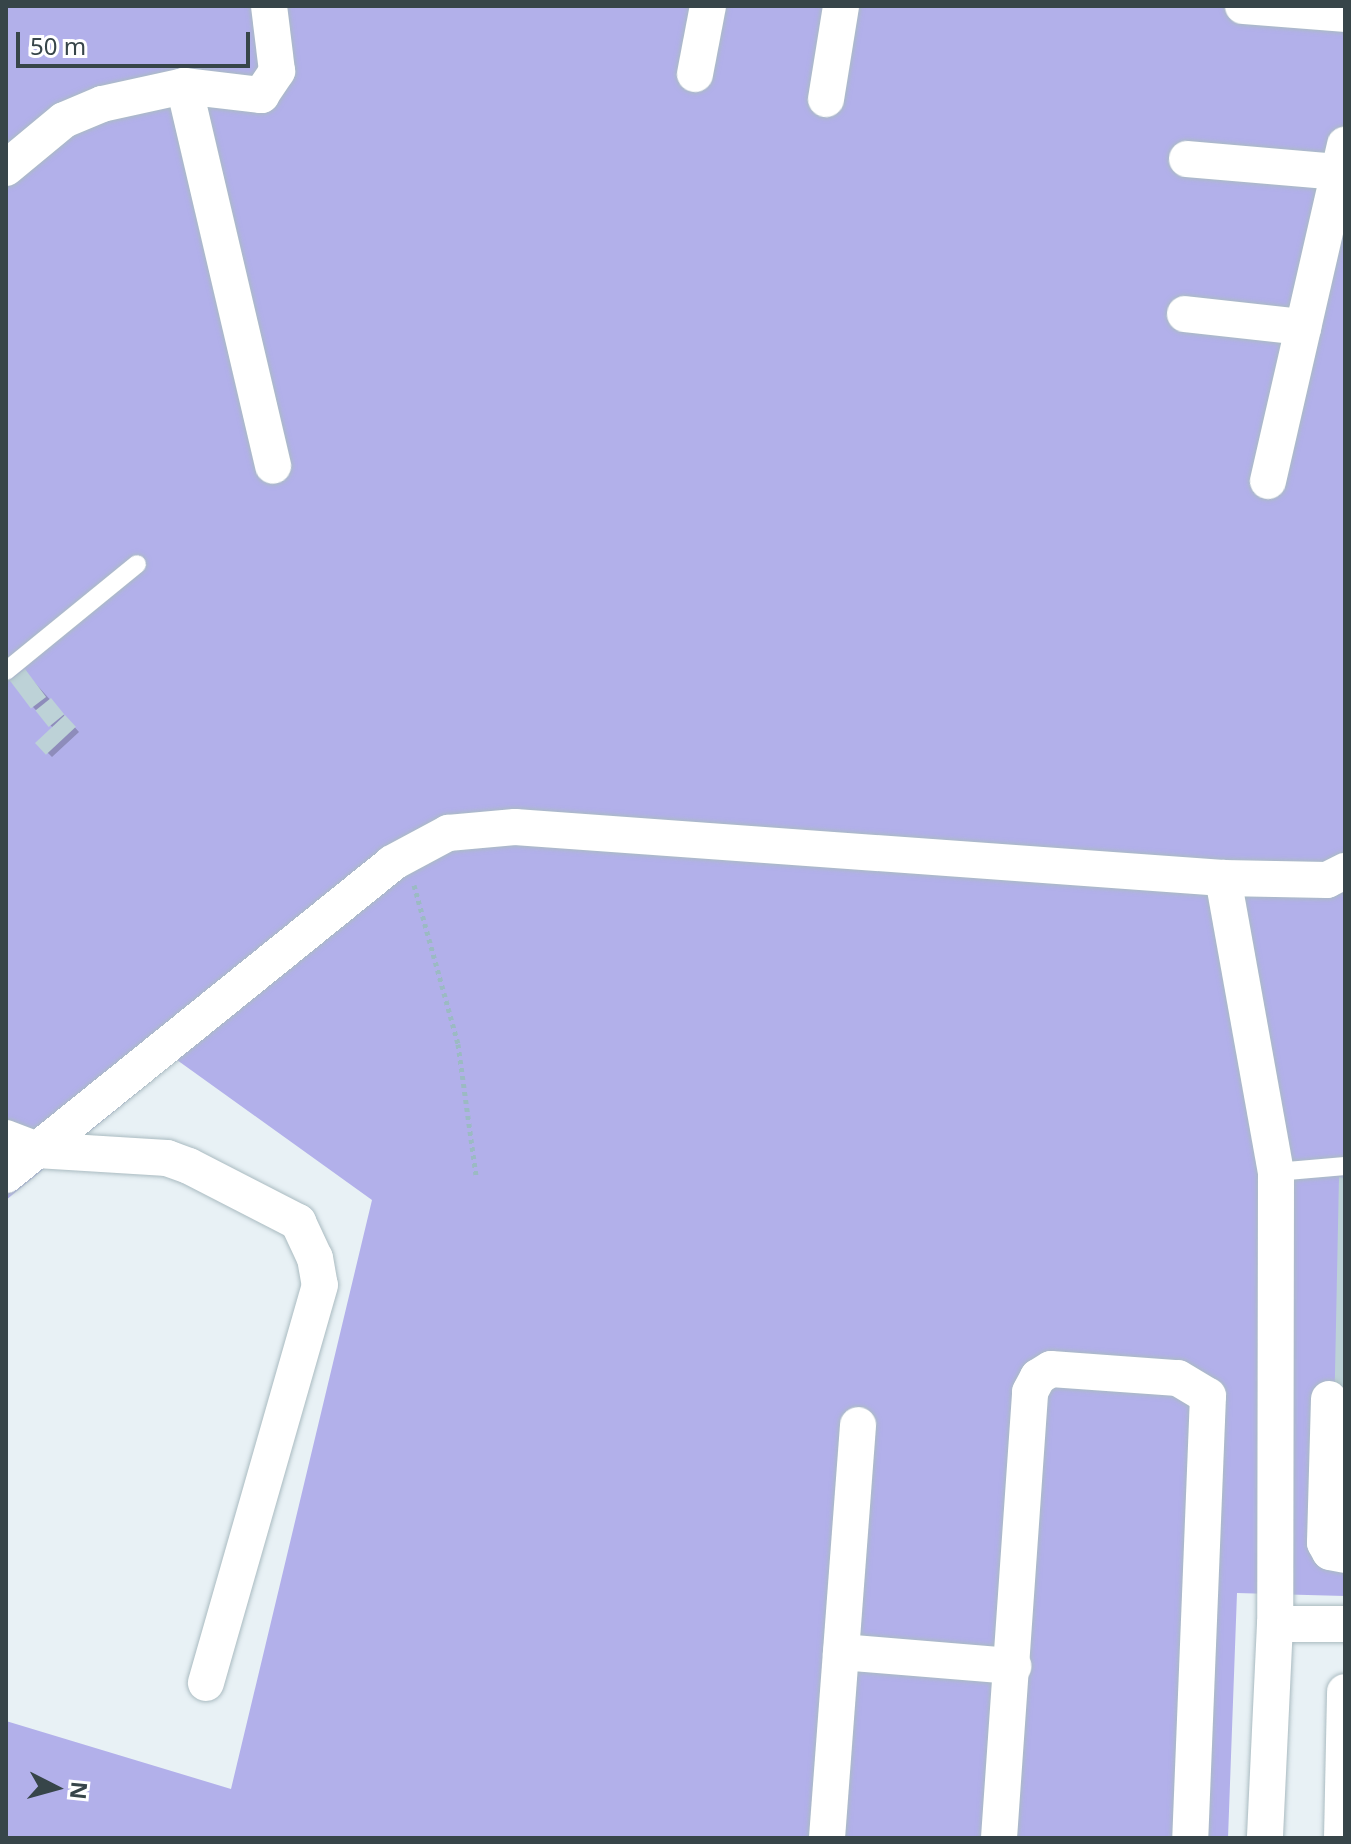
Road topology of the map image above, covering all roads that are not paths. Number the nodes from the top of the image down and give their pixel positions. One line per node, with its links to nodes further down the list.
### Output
1 (269, 6): 7 (street)
2 (708, 6): 6 (street)
3 (841, 6): 8 (street)
4 (1243, 6): 5 (street)
5 (1345, 14)
6 (695, 74)
7 (184, 86): 11 (street); 14 (street)
8 (826, 99)
9 (1187, 159): 10 (street)
10 (1342, 159): 13 (street)
11 (6, 168)
12 (1185, 314): 13 (street)
13 (1303, 327): 15 (street)
14 (273, 466)
15 (1268, 481)
16 (137, 564): 17 (lane)
17 (6, 671)
18 (1345, 871): 19 (street)
19 (1223, 878): 20 (street); 22 (street)
20 (21, 1144): 23 (street); 31 (street)
21 (1345, 1166): 22 (lane)
22 (1276, 1172): 27 (street)
23 (6, 1175)
24 (1329, 1399): 26 (street)
25 (858, 1425): 29 (street)
26 (1345, 1555)
27 (1275, 1624): 28 (street); 36 (street)
28 (1345, 1624)
29 (841, 1652): 30 (street); 33 (street)
30 (1013, 1666): 34 (street); 35 (street)
31 (206, 1683)
32 (1345, 1692): 37 (street)
33 (827, 1838)
34 (999, 1838)
35 (1190, 1838)
36 (1265, 1838)
37 (1342, 1838)

